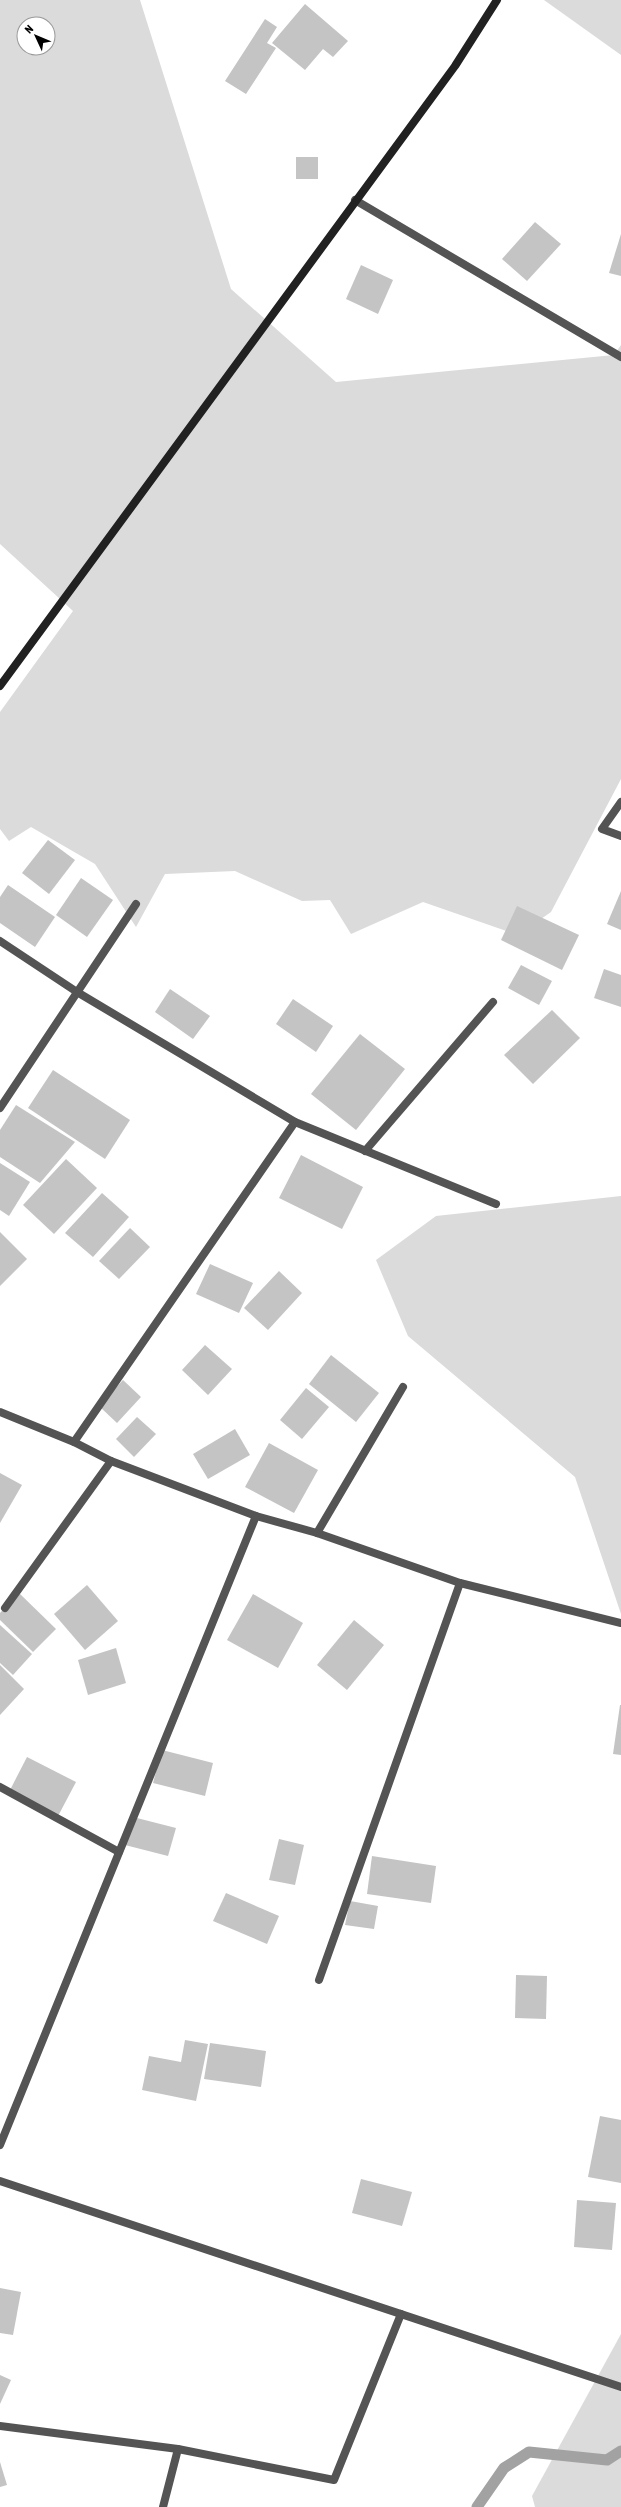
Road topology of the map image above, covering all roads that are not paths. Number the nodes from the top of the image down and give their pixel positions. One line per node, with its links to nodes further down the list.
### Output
1 (497, 0): 2 (street)
2 (355, 200): 3 (street); 4 (street)
3 (621, 357)
4 (0, 686)
5 (621, 802): 6 (street)
6 (621, 836)
7 (136, 904): 9 (street)
8 (0, 941): 9 (street)
9 (77, 992): 11 (street); 12 (street)
10 (493, 1002): 13 (street)
11 (0, 1108)
12 (295, 1122): 13 (street); 17 (street)
13 (365, 1151): 14 (street)
14 (496, 1204)
15 (403, 1387): 20 (street)
16 (0, 1412): 17 (street)
17 (74, 1442): 18 (street)
18 (111, 1461): 19 (street); 22 (street)
19 (256, 1516): 20 (street); 25 (street)
20 (317, 1533): 21 (street)
21 (460, 1583): 23 (street); 26 (street)
22 (5, 1608)
23 (621, 1623)
24 (0, 1787): 25 (street)
25 (119, 1852): 27 (street)
26 (319, 1980)
27 (0, 2146)
28 (0, 2181): 29 (street)
29 (401, 2314): 30 (street); 32 (street)
30 (621, 2388)
31 (0, 2426): 32 (street)
32 (178, 2449): 33 (street)
33 (163, 2507)

